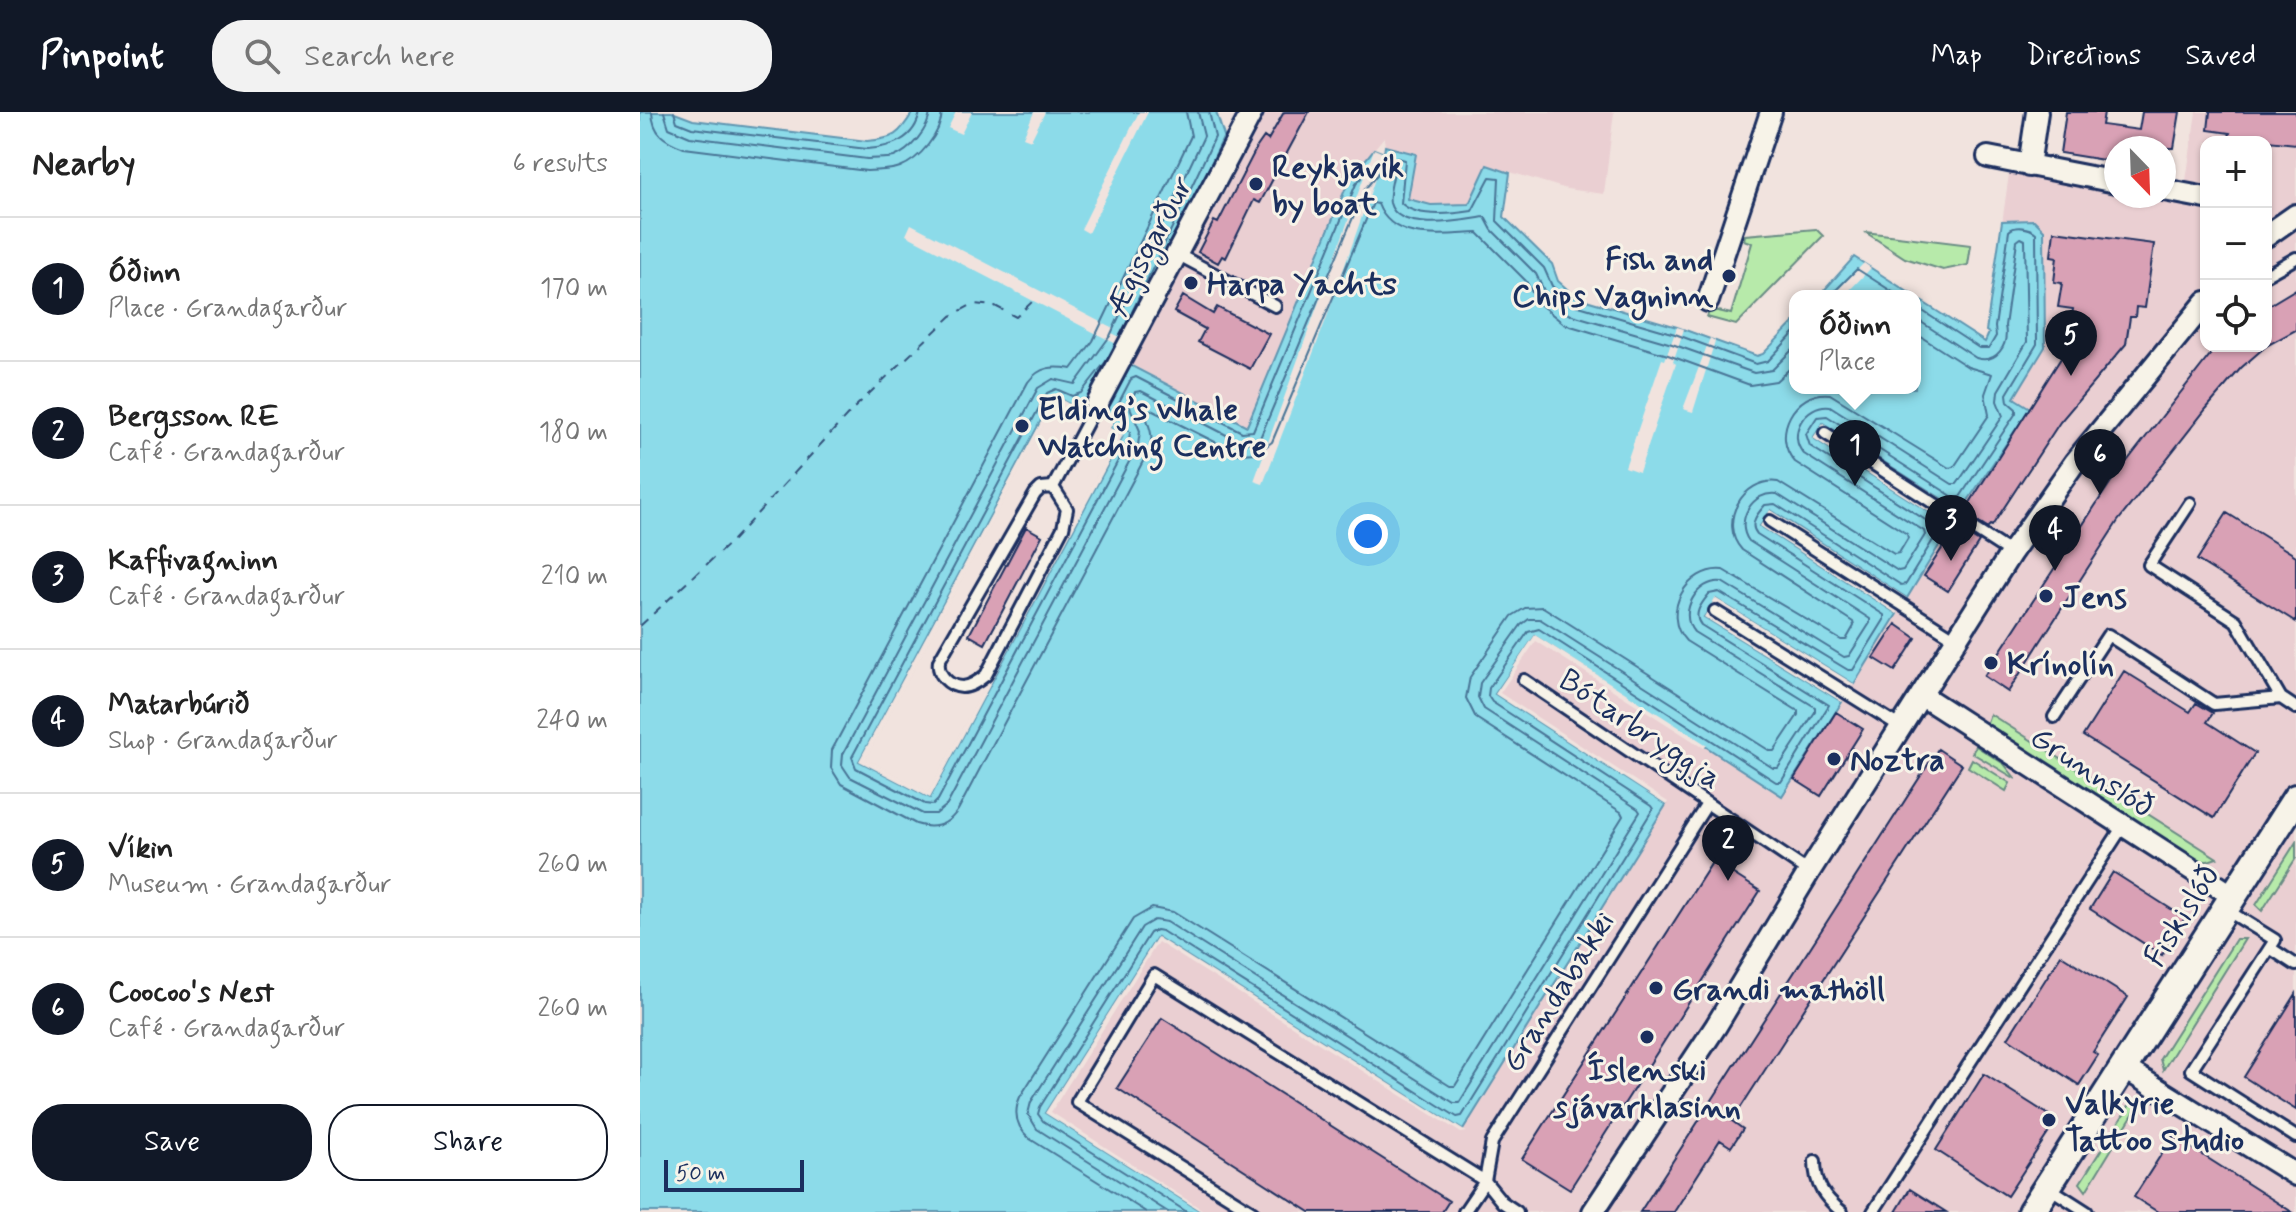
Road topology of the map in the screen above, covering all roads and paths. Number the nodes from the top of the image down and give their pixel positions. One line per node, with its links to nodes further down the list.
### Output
1 (1252, 112): 11 (street, Ægisgarður)
2 (1771, 112): 14 (street)
3 (2037, 112): 5 (street)
4 (1988, 157): 5 (street)
5 (2029, 166): 6 (street)
6 (2104, 180)
7 (2176, 192): 8 (street)
8 (2200, 197)
9 (2296, 215): 10 (street)
10 (2272, 232)
11 (1177, 254): 15 (lane); 17 (street, Ægisgarður)
12 (2296, 258): 13 (lane)
13 (2272, 272)
14 (1708, 301)
15 (1275, 306)
16 (2200, 309): 22 (street)
17 (1096, 406): 19 (lane)
18 (1825, 433): 22 (lane)
19 (1053, 487): 19 (lane)
20 (2190, 503): 27 (lane)
21 (1770, 521): 24 (lane)
22 (2011, 553): 24 (street)
23 (1715, 611): 30 (lane)
24 (1956, 639): 26 (street)
25 (1524, 680): 32 (lane, Bótarbryggja)
26 (1921, 695): 30 (street); 33 (street, Grunnslóð)
27 (2281, 698): 28 (lane); 29 (lane)
28 (2296, 708)
29 (2054, 717)
30 (1901, 727): 34 (street)
31 (2296, 798): 35 (street, Fiskislóð)
32 (1707, 804): 34 (lane, Bótarbryggja); 42 (lane, Grandabakki)
33 (2123, 826): 35 (street, Grunnslóð); 49 (lane)
34 (1809, 872): 47 (street)
35 (2229, 902): 36 (lane); 38 (street, Fiskislóð)
36 (2270, 948): 37 (lane); 39 (lane)
37 (2296, 965)
38 (2124, 1068): 41 (street); 43 (street, Fiskislóð)
39 (2296, 1137)
40 (1815, 1161): 48 (lane)
41 (2296, 1175)
42 (1485, 1181): 44 (lane); 45 (lane, Grandabakki); 46 (lane)
43 (2047, 1187): 50 (street, Fiskislóð); 51 (lane)
44 (1253, 1212)
45 (1464, 1212)
46 (1517, 1212)
47 (1593, 1212)
48 (1842, 1212)
49 (1873, 1212)
50 (2031, 1212)
51 (2087, 1212)

